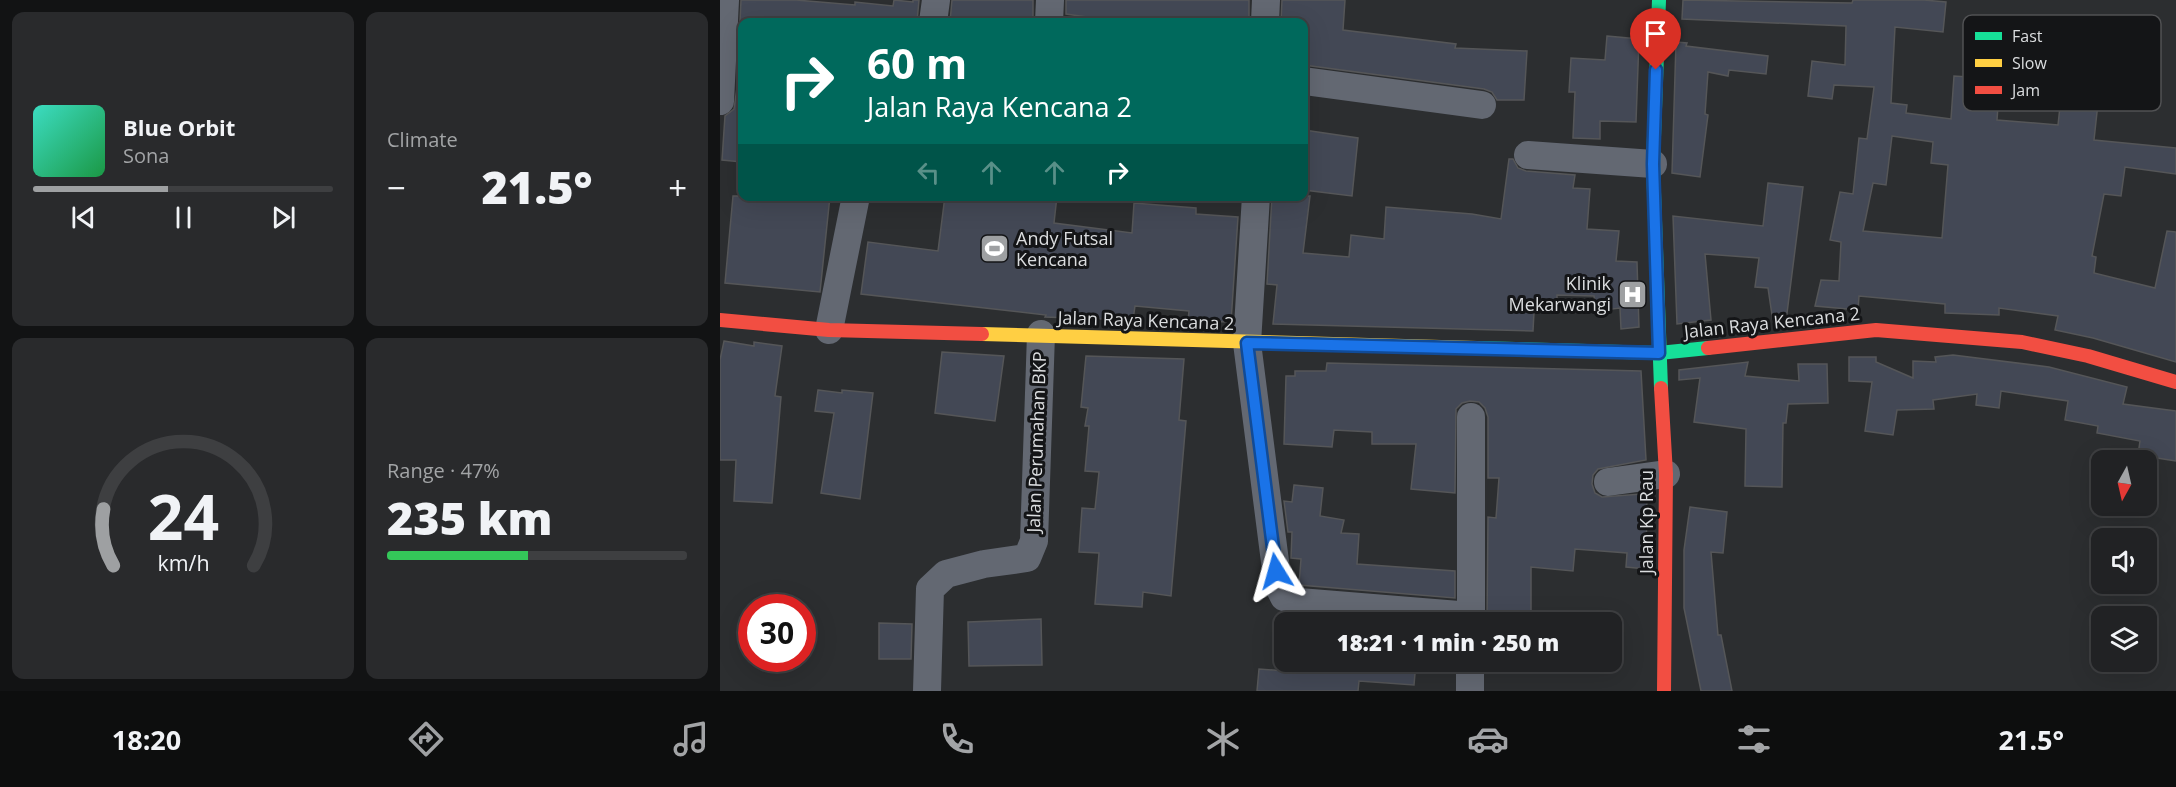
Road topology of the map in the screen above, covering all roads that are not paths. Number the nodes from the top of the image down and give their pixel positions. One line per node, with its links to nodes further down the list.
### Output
1 (936, 0): 6 (street)
2 (1050, 0): 7 (street)
3 (1266, 0): 8 (street)
4 (1659, 0): 13 (street, Jalan Kp Rau)
5 (724, 7): 10 (street)
6 (934, 18)
7 (1049, 18)
8 (1265, 18)
9 (1308, 82): 11 (street)
10 (721, 90)
11 (1482, 105)
12 (1528, 155): 13 (street)
13 (1653, 164): 20 (street, Jalan Kp Rau)
14 (855, 201): 17 (street)
15 (1256, 201): 19 (street)
16 (720, 320): 17 (street, Jalan Raya Kencana 2)
17 (829, 330): 18 (street, Jalan Raya Kencana 2)
18 (1041, 334): 19 (street, Jalan Raya Kencana 2); 28 (street, Jalan Perumahan BKP)
19 (1247, 343): 20 (street, Jalan Raya Kencana 2); 25 (street)
20 (1659, 353): 21 (street, Jalan Raya Kencana 2); 23 (street, Jalan Kp Rau)
21 (2176, 381)
22 (1472, 417): 26 (street)
23 (1666, 474): 24 (street); 30 (street, Jalan Kp Rau)
24 (1608, 482)
25 (1400, 612)
26 (1471, 612)
27 (1470, 672): 29 (street)
28 (927, 691)
29 (1470, 691)
30 (1664, 691)

